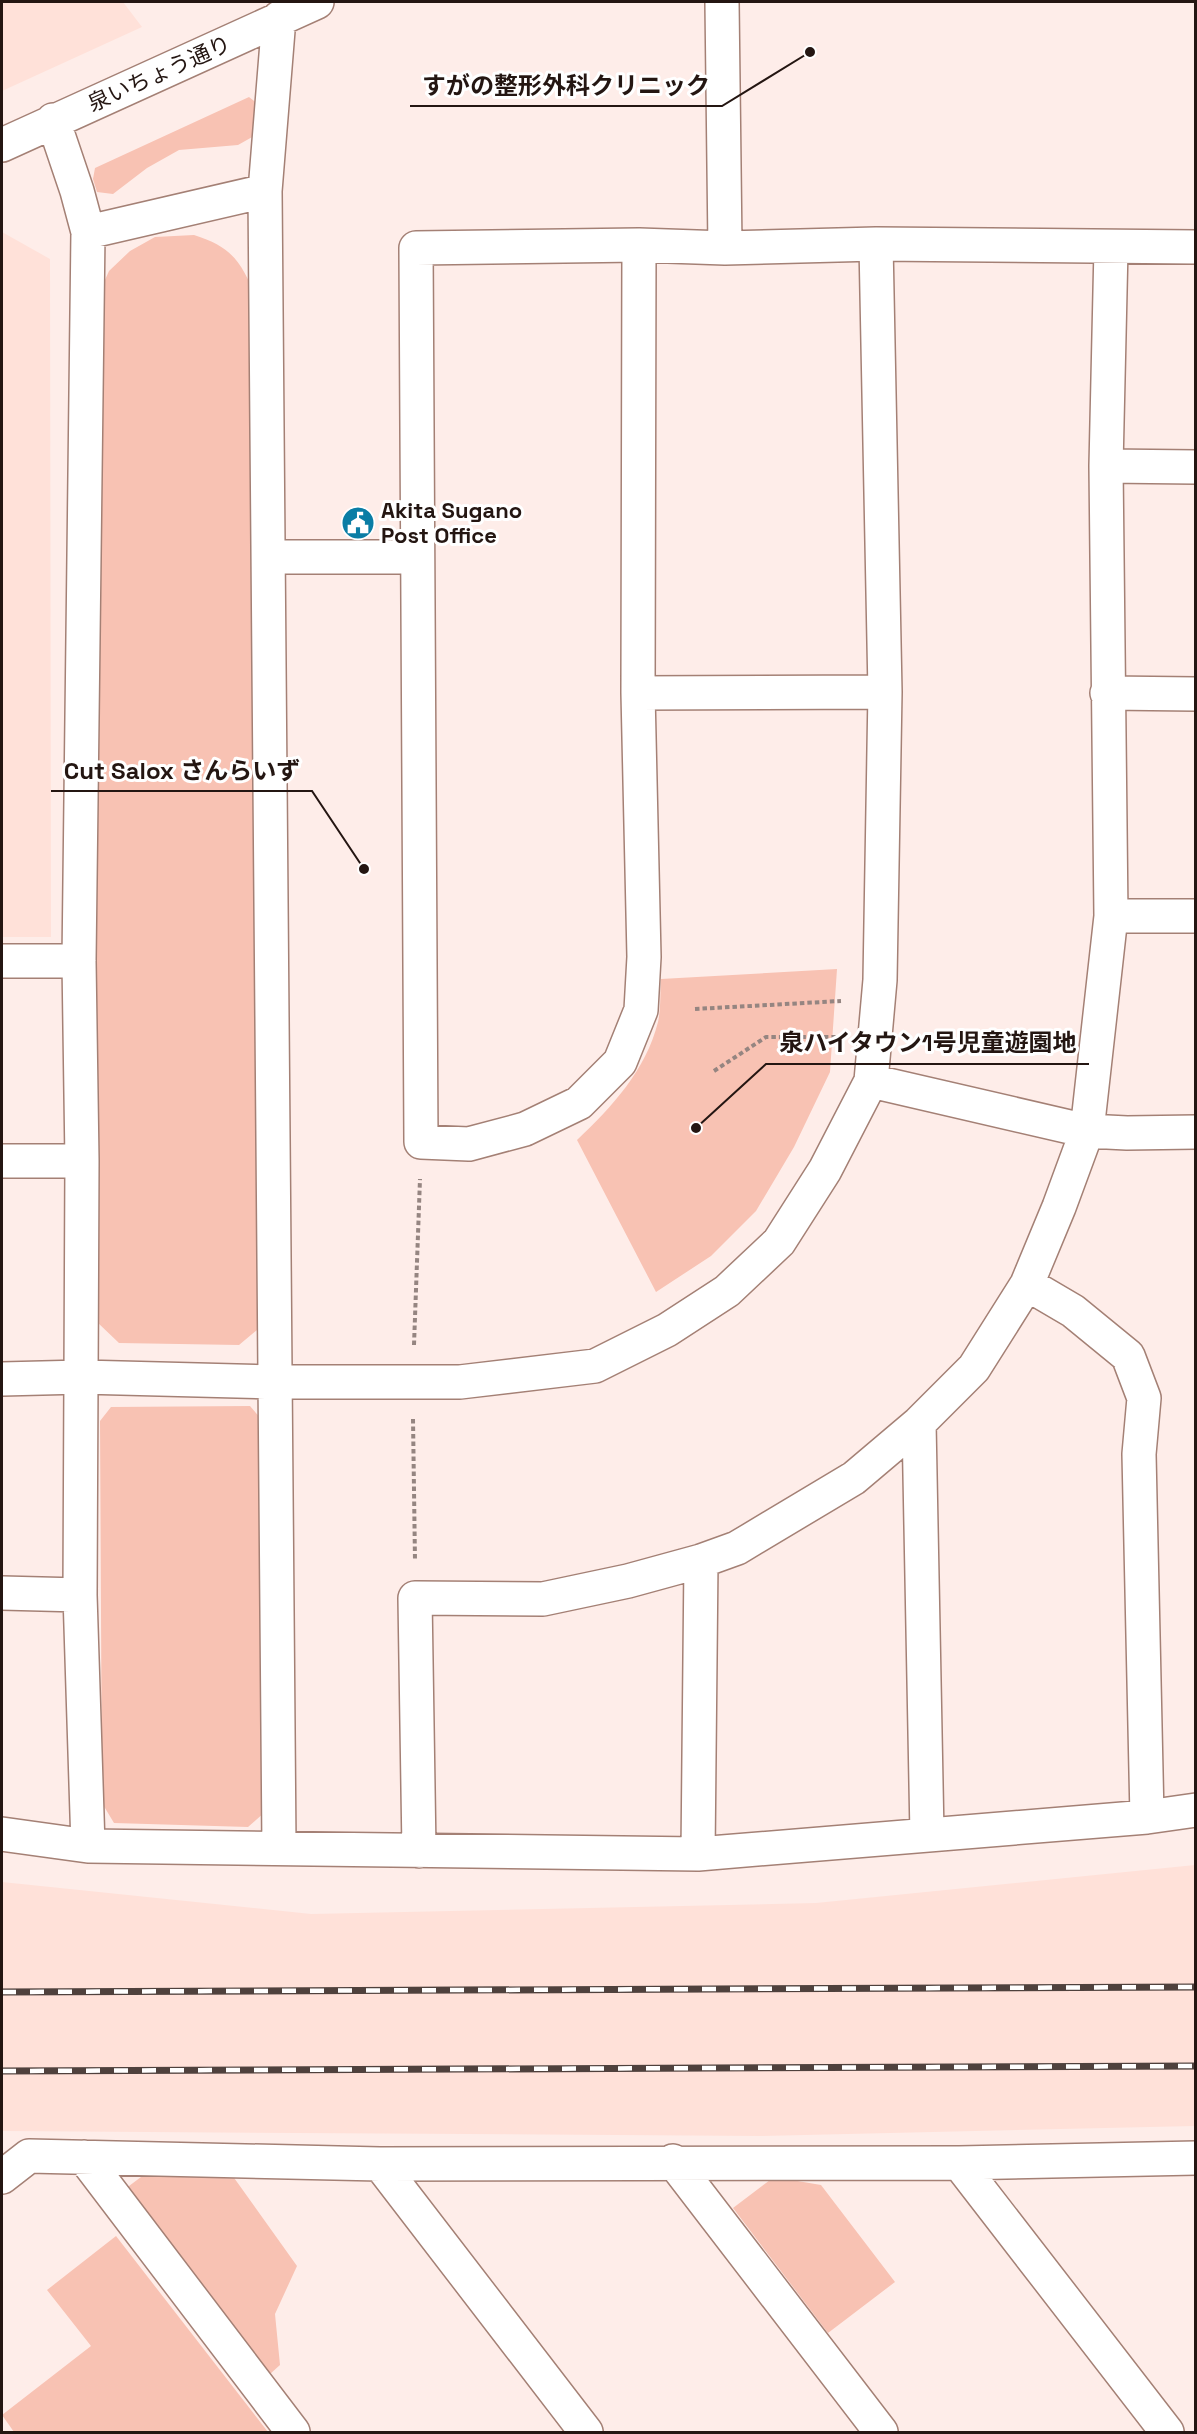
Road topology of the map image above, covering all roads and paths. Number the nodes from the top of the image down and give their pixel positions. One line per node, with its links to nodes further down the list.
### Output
1 (317, 2): 3 (street, 泉いちょう通り)
2 (722, 2): 11 (street)
3 (279, 18): 4 (street, 泉いちょう通り); 6 (street)
4 (53, 120): 5 (street, 泉いちょう通り); 7 (street)
5 (2, 145)
6 (266, 191): 7 (street); 15 (street)
7 (88, 232): 24 (street)
8 (876, 243): 11 (street); 12 (street); 17 (street)
9 (639, 245): 11 (street); 16 (street); 18 (street)
10 (1196, 247): 12 (street)
11 (725, 248)
12 (1111, 248): 13 (street)
13 (1106, 466): 14 (street); 19 (street)
14 (1196, 467)
15 (269, 557): 16 (street); 37 (street)
16 (417, 557): 18 (street)
17 (885, 692): 18 (street); 25 (street)
18 (638, 693)
19 (1107, 693): 20 (street); 21 (street)
20 (1196, 694)
21 (1111, 916): 22 (street); 30 (street)
22 (1196, 916)
23 (2, 961): 24 (street)
24 (79, 961): 33 (street)
25 (878, 998): 26 (path); 27 (street)
26 (695, 1009)
27 (875, 1038): 28 (path); 29 (street)
28 (714, 1071)
29 (871, 1082): 30 (street); 37 (street)
30 (1087, 1131): 31 (street); 34 (street)
31 (1196, 1132)
32 (2, 1161): 33 (street)
33 (82, 1161): 35 (street)
34 (1027, 1284): 38 (street); 43 (street)
35 (82, 1377): 36 (street); 37 (street); 41 (street)
36 (2, 1378)
37 (276, 1382): 47 (street)
38 (919, 1423): 39 (street); 45 (street)
39 (701, 1561): 48 (street); 49 (street)
40 (2, 1593): 41 (street)
41 (80, 1595): 46 (street)
42 (1196, 1810): 43 (street)
43 (1147, 1817): 45 (street)
44 (2, 1834): 46 (street)
45 (927, 1835): 49 (street)
46 (88, 1846): 47 (street)
47 (279, 1847): 48 (street)
48 (419, 1851): 49 (street)
49 (698, 1854)
50 (84, 2157): 54 (street); 55 (street); 56 (street)
51 (1196, 2158): 53 (street)
52 (673, 2161): 53 (street); 54 (street); 58 (street)
53 (959, 2163): 59 (street)
54 (380, 2164): 57 (street)
55 (2, 2177)
56 (293, 2433)
57 (586, 2433)
58 (881, 2433)
59 (1167, 2433)

